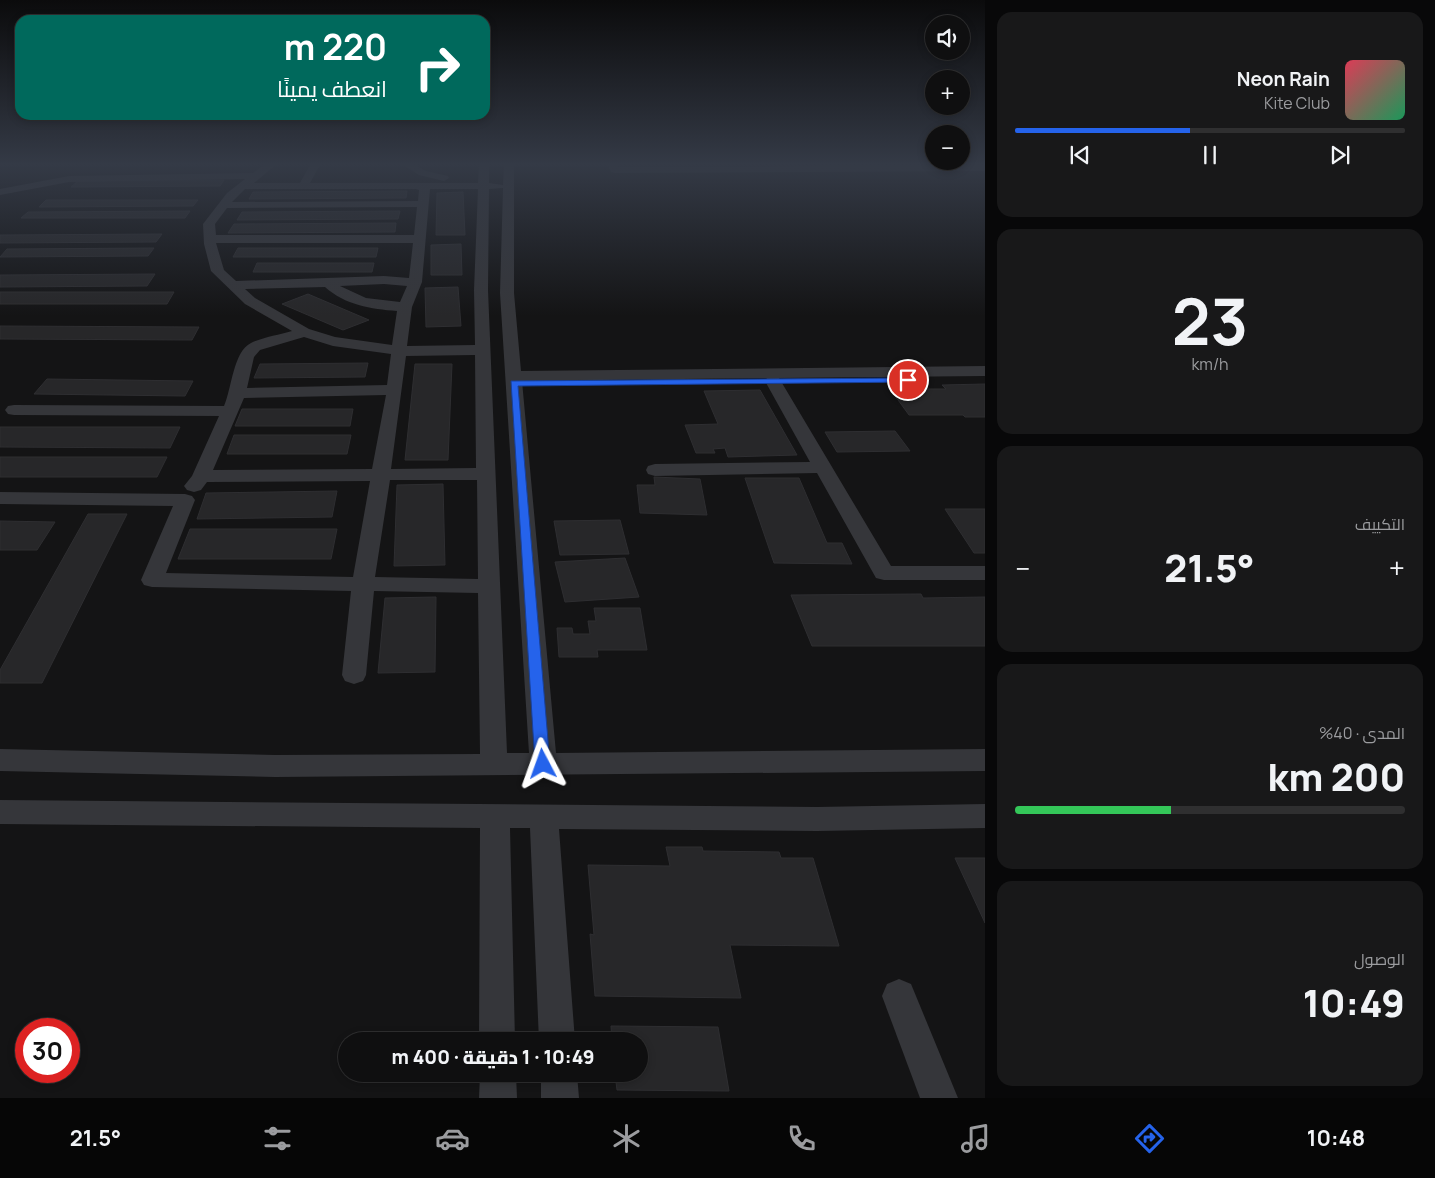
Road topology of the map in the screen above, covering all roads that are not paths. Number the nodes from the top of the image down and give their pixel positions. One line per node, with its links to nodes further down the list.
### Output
1 (216, 214): 5 (street)
2 (422, 214): 6 (street)
3 (484, 214): 12 (street)
4 (508, 214): 15 (street)
5 (210, 239): 6 (street); 9 (street)
6 (418, 239): 8 (street)
7 (328, 282): 8 (street); 9 (street); 10 (street)
8 (415, 282): 10 (street)
9 (234, 285): 11 (street)
10 (405, 307): 13 (street)
11 (304, 332): 13 (street); 19 (street)
12 (482, 350): 13 (street); 24 (street)
13 (399, 351): 18 (street)
14 (985, 371): 15 (street)
15 (513, 379): 17 (street); 36 (street)
16 (985, 380): 17 (street)
17 (773, 381): 22 (street)
18 (395, 390): 19 (street); 25 (street)
19 (238, 393): 21 (street)
20 (14, 410): 21 (street)
21 (230, 411): 26 (street)
22 (823, 467): 23 (street); 29 (street)
23 (655, 470)
24 (486, 474): 25 (street); 31 (street)
25 (381, 475): 26 (street); 30 (street)
26 (201, 476): 28 (street)
27 (0, 498): 28 (street)
28 (185, 500): 30 (street)
29 (985, 573)
30 (363, 584): 31 (street); 32 (street)
31 (489, 586): 35 (street)
32 (354, 675)
33 (0, 760): 35 (street)
34 (985, 760): 36 (street)
35 (494, 764): 36 (street)
36 (543, 764)
37 (0, 812): 38 (street)
38 (495, 816): 40 (street); 42 (street)
39 (985, 816): 40 (street)
40 (544, 817): 43 (street)
41 (899, 996): 48 (street)
42 (497, 1032)
43 (556, 1032)
44 (498, 1082): 46 (street)
45 (559, 1082): 47 (street)
46 (498, 1098)
47 (560, 1098)
48 (939, 1098)

